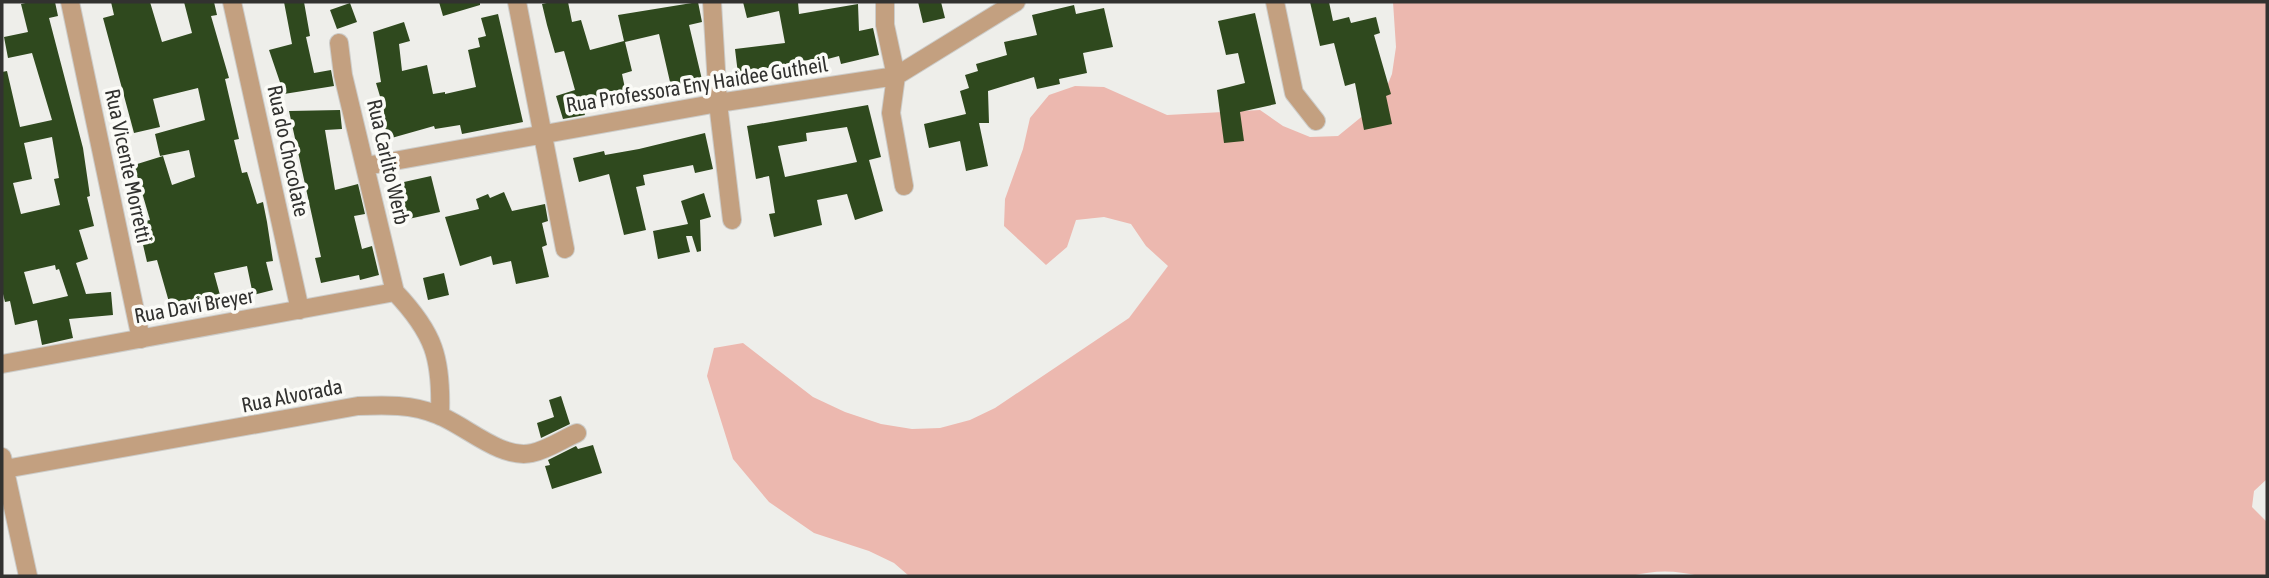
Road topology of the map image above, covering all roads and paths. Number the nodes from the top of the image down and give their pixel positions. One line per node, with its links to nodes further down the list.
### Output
1 (69, 2): 19 (street, Rua Vicente Morretti)
2 (232, 2): 18 (street, Rua do Chocolate)
3 (517, 2): 12 (street)
4 (712, 2): 10 (street)
5 (886, 2): 9 (street)
6 (1016, 2): 9 (street, Rua Professora Eny Haidee Gutheil)
7 (1275, 2): 11 (street)
8 (339, 43): 13 (street, Rua Carlito Werb)
9 (896, 76): 10 (street, Rua Professora Eny Haidee Gutheil); 14 (street)
10 (718, 103): 12 (street, Rua Professora Eny Haidee Gutheil); 15 (street)
11 (1315, 121)
12 (540, 133): 13 (street, Rua Professora Eny Haidee Gutheil); 16 (street)
13 (366, 166): 17 (street, Rua Carlito Werb)
14 (904, 186)
15 (732, 220)
16 (565, 250)
17 (395, 292): 18 (street, Rua Davi Breyer); 21 (street)
18 (300, 310): 19 (street, Rua Davi Breyer)
19 (141, 339): 20 (street, Rua Davi Breyer)
20 (2, 364)
21 (440, 415): 22 (street, Rua Alvorada); 23 (street, Rua Alvorada)
22 (577, 433)
23 (3, 463): 24 (street)
24 (28, 576)

